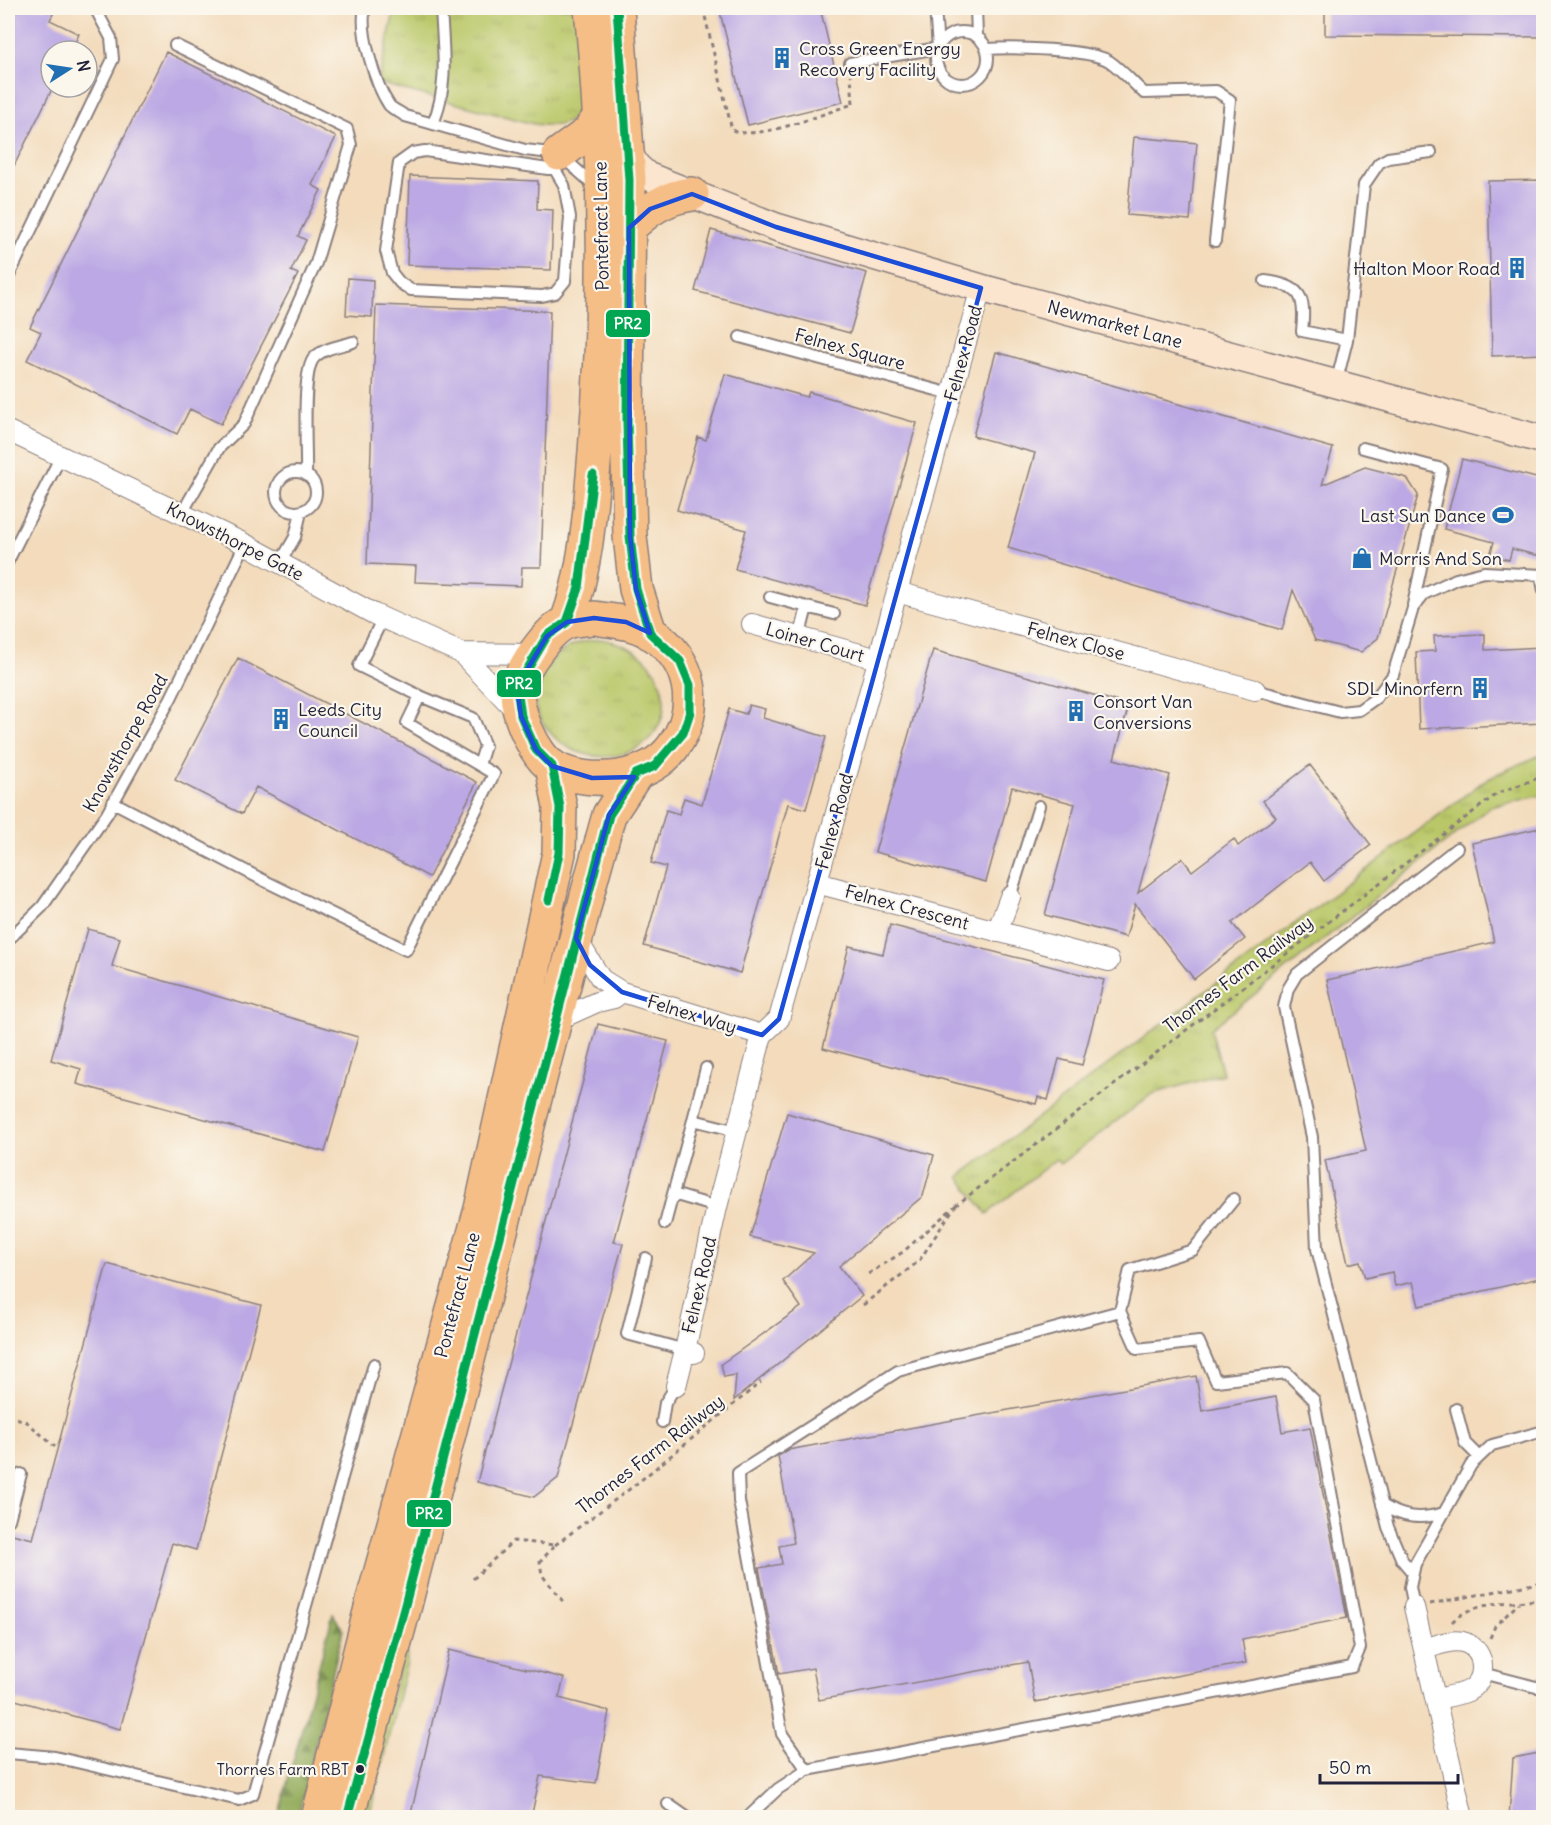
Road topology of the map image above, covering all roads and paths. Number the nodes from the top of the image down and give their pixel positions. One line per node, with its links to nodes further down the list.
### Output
1 (95, 8): 23 (lane)
2 (365, 8): 15 (lane)
3 (441, 8): 15 (lane)
4 (591, 8): 14 (highway, Pontefract Lane)
5 (617, 8): 16 (highway, Pontefract Lane)
6 (703, 8): 13 (path)
7 (934, 8): 11 (lane)
8 (976, 8): 9 (lane)
9 (977, 36): 11 (lane); 12 (lane)
10 (175, 45): 37 (lane)
11 (938, 48): 12 (lane); 13 (lane)
12 (987, 49): 22 (lane)
13 (850, 63)
14 (598, 119): 18 (highway); 19 (highway, Pontefract Lane)
15 (433, 124): 18 (lane)
16 (627, 151): 20 (street, Newmarket Lane); 21 (highway, Pontefract Lane)
17 (1431, 152): 27 (lane)
18 (557, 161): 18 (lane); 19 (lane)
19 (602, 194): 49 (highway, Pontefract Lane)
20 (692, 194): 21 (highway); 25 (street, Newmarket Lane)
21 (629, 228): 51 (highway, Pontefract Lane)
22 (1215, 241)
23 (9, 271)
24 (1265, 281): 27 (lane)
25 (981, 288): 29 (street, Newmarket Lane); 30 (street, Felnex Road)
26 (740, 337): 30 (lane, Felnex Square)
27 (1347, 340): 29 (lane)
28 (353, 342): 35 (lane)
29 (1336, 384): 32 (street, Newmarket Lane)
30 (951, 394): 43 (street, Felnex Road)
31 (8, 430): 34 (street, Knowsthorpe Gate)
32 (1544, 441)
33 (1363, 448): 46 (lane)
34 (61, 456): 37 (street, Knowsthorpe Gate); 39 (lane)
35 (306, 474): 36 (lane); 36 (lane)
36 (301, 512): 40 (lane)
37 (182, 513): 38 (street, Knowsthorpe Gate)
38 (245, 544): 40 (street, Knowsthorpe Gate); 63 (lane, Knowsthorpe Road)
39 (8, 561)
40 (280, 563): 48 (street, Knowsthorpe Gate)
41 (1542, 576): 42 (lane); 46 (lane)
42 (1544, 591)
43 (897, 592): 55 (street, Felnex Road); 56 (street, Felnex Close)
44 (770, 597): 45 (lane)
45 (807, 607): 47 (lane); 52 (lane)
46 (1413, 608): 56 (lane)
47 (834, 614)
48 (383, 618): 53 (street, Knowsthorpe Gate); 57 (lane)
49 (567, 622): 51 (highway); 54 (highway)
50 (752, 624): 52 (street, Loiner Court)
51 (650, 633): 61 (highway)
52 (799, 638): 55 (street, Loiner Court)
53 (461, 653): 54 (street, Knowsthorpe Gate); 58 (street, Knowsthorpe Gate)
54 (534, 654): 58 (highway)
55 (878, 660): 66 (street, Felnex Road)
56 (1255, 690)
57 (420, 696): 59 (lane); 59 (lane)
58 (521, 716): 60 (highway)
59 (479, 765): 63 (lane)
60 (552, 766): 61 (highway); 114 (highway, Pontefract Lane)
61 (636, 774): 69 (highway, Pontefract Lane)
62 (1544, 776): 80 (path, Thornes Farm Railway)
63 (113, 802): 70 (lane, Knowsthorpe Road)
64 (1039, 806): 67 (lane)
65 (1457, 848): 99 (lane)
66 (816, 883): 68 (street, Felnex Crescent); 74 (street, Felnex Road)
67 (1010, 897): 68 (street)
68 (997, 932): 71 (street, Felnex Crescent)
69 (576, 938): 72 (street, Felnex Way); 73 (highway, Pontefract Lane)
70 (8, 940)
71 (1109, 961)
72 (622, 992): 73 (street); 74 (street, Felnex Way)
73 (555, 1021): 119 (highway, Pontefract Lane)
74 (762, 1035): 77 (street, Felnex Road)
75 (706, 1068): 76 (lane)
76 (693, 1120): 77 (lane); 78 (lane)
77 (737, 1131): 81 (street, Felnex Road)
78 (673, 1194): 81 (lane); 82 (lane)
79 (1234, 1199): 86 (lane)
80 (955, 1206): 84 (path, Thornes Farm Railway); 85 (path, Thornes Farm Railway)
81 (717, 1207): 87 (street, Felnex Road)
82 (665, 1224)
83 (646, 1258): 87 (lane)
84 (865, 1276)
85 (863, 1305)
86 (1120, 1311): 115 (lane); 115 (lane)
87 (689, 1351): 90 (street, Felnex Road)
88 (374, 1364): 116 (lane)
89 (761, 1382): 102 (path, Thornes Farm Railway)
90 (676, 1386): 93 (lane)
91 (1456, 1409): 96 (lane)
92 (8, 1415): 95 (path)
93 (662, 1422)
94 (1544, 1431): 96 (lane)
95 (56, 1447)
96 (1478, 1456): 100 (lane)
97 (21, 1474): 98 (lane)
98 (11, 1498): 101 (lane)
99 (1382, 1505): 100 (lane); 103 (lane)
100 (1444, 1513): 103 (lane)
101 (9, 1520)
102 (555, 1545): 104 (path); 107 (path, Thornes Farm Railway)
103 (1412, 1572): 108 (lane)
104 (473, 1579)
105 (1544, 1599): 106 (path)
106 (1519, 1603): 109 (path); 110 (path)
107 (565, 1604)
108 (1414, 1607): 109 (street)
109 (1433, 1647): 110 (street); 112 (street)
110 (1482, 1667): 111 (lane); 112 (street)
111 (1544, 1686)
112 (1436, 1699): 122 (street)
113 (8, 1753): 116 (lane)
114 (332, 1763): 116 (path); 118 (highway, Pontefract Lane)
115 (807, 1770): 121 (lane)
116 (259, 1772)
117 (668, 1804): 120 (lane)
118 (318, 1818)
119 (347, 1818)
120 (688, 1818)
121 (747, 1818)
122 (1463, 1818)

